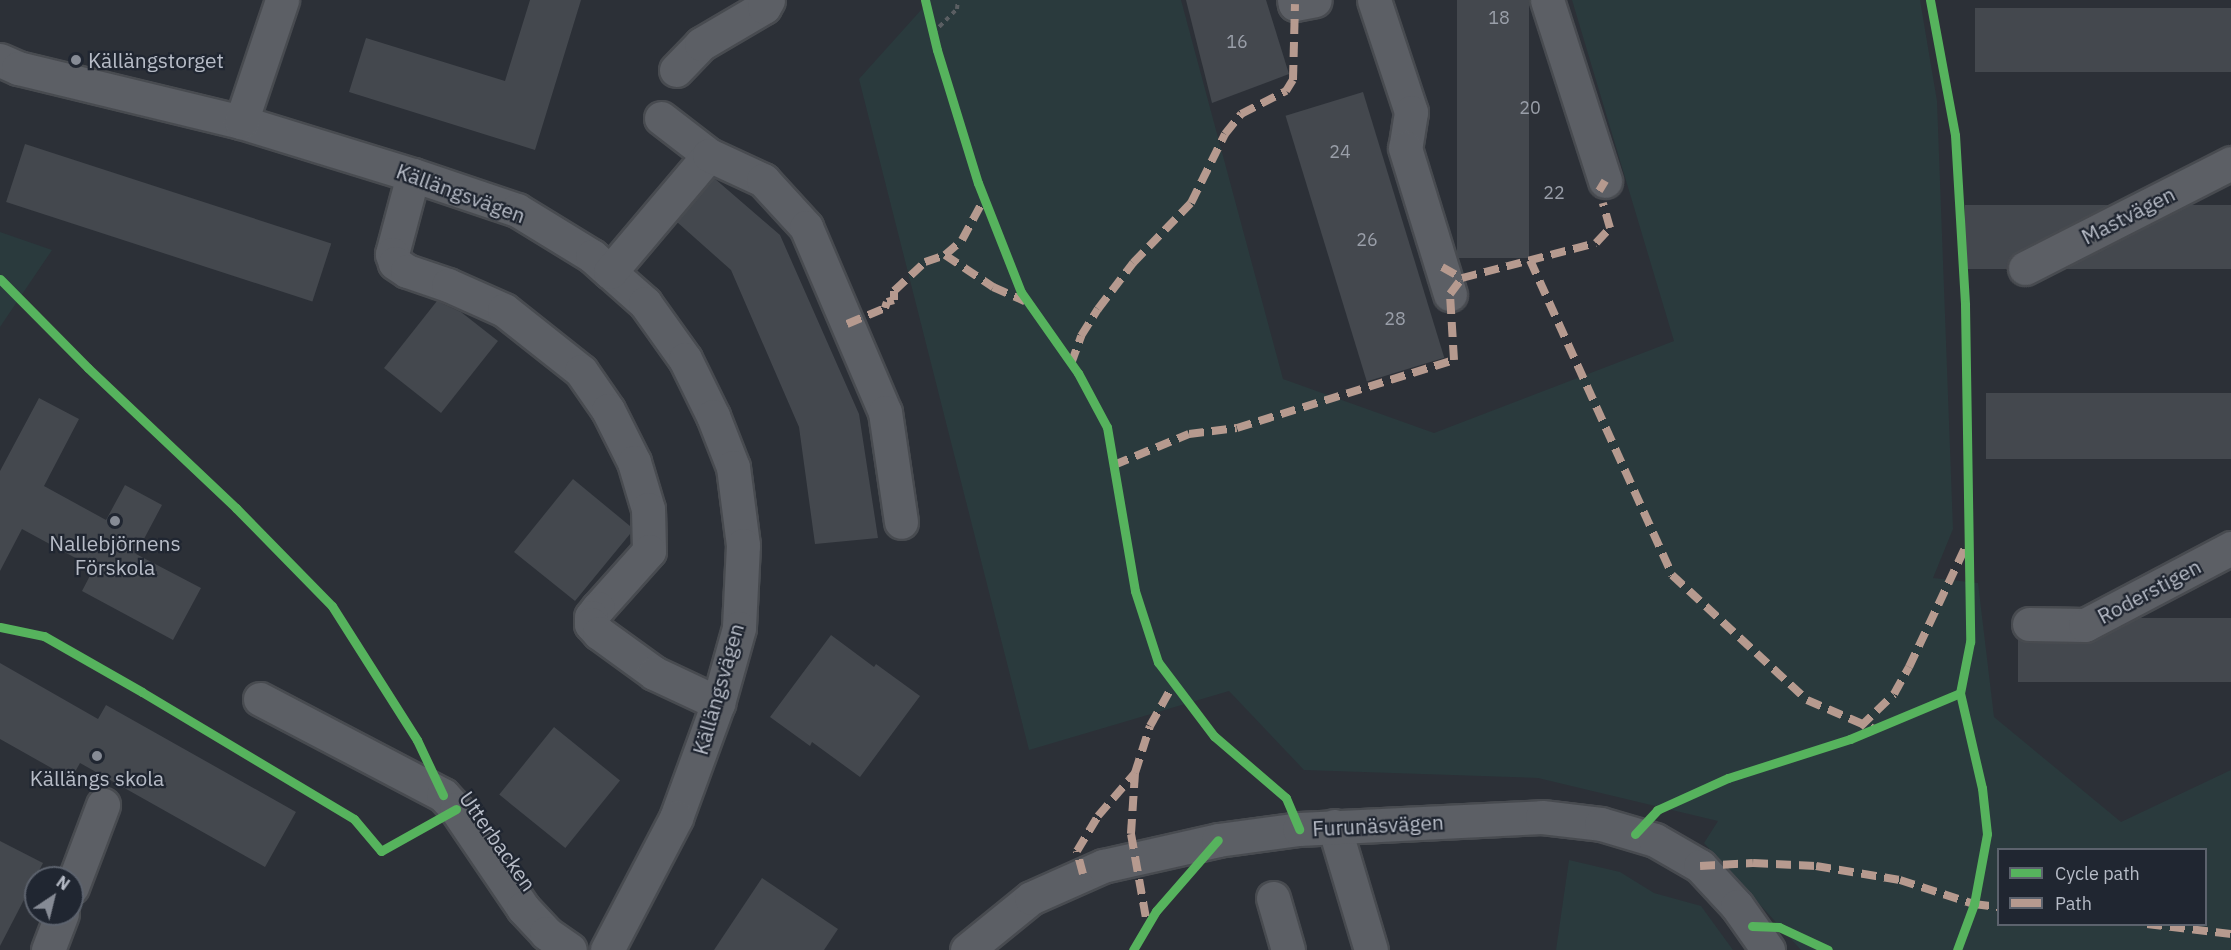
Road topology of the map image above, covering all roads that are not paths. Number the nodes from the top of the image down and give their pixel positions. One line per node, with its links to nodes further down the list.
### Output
1 (282, 0): 10 (street)
2 (768, 0): 8 (street)
3 (1294, 0): 4 (street)
4 (1316, 0)
5 (1374, 0): 17 (street)
6 (1548, 0): 14 (street)
7 (0, 60): 10 (street, Källängsvägen)
8 (676, 70)
9 (661, 118): 11 (street)
10 (241, 122): 13 (street, Källängsvägen)
11 (709, 155): 16 (street); 18 (street)
12 (2231, 162): 15 (street, Mastvägen)
13 (412, 175): 16 (street, Källängsvägen); 22 (street)
14 (1605, 181)
15 (2025, 268)
16 (610, 272): 22 (street, Källängsvägen)
17 (1450, 294)
18 (901, 522)
19 (2231, 548): 20 (street, Roderstigen)
20 (2029, 624)
21 (260, 699): 29 (street, Utterbacken)
22 (718, 703): 30 (street, Källängsvägen)
23 (103, 805): 25 (street)
24 (1334, 826): 31 (street, Furunäsvägen); 33 (street); 34 (street, Furunäsvägen)
25 (80, 866)
26 (1273, 898): 32 (street)
27 (57, 926): 28 (street)
28 (48, 950)
29 (570, 950)
30 (607, 950)
31 (967, 950)
32 (1288, 950)
33 (1371, 950)
34 (1768, 950)

